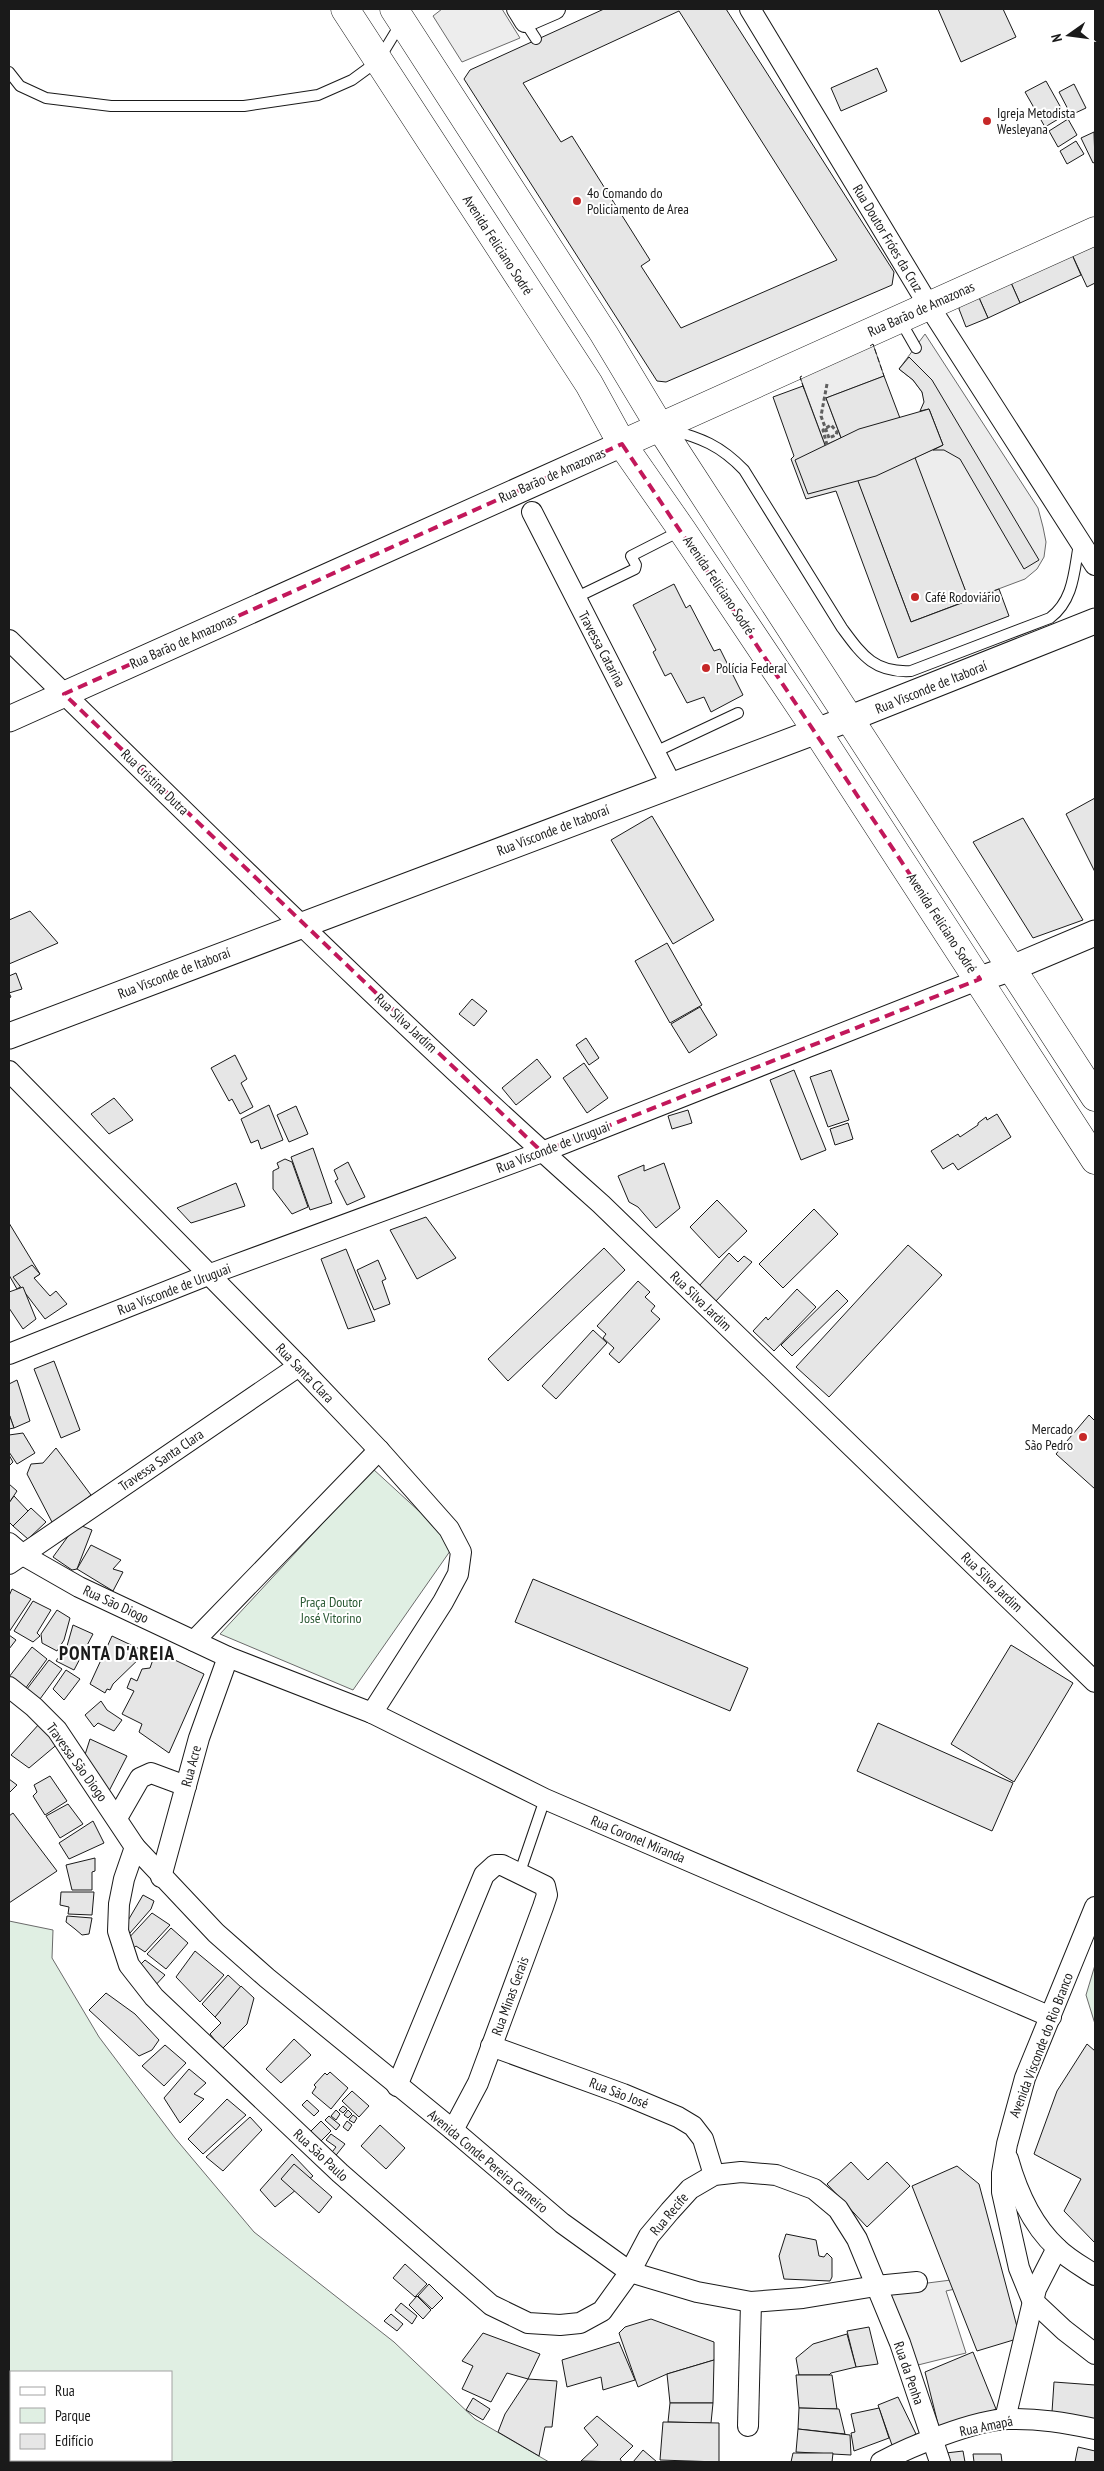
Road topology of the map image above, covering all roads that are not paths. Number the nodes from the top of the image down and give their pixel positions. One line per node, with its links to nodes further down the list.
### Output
1 (345, 9): 7 (main road, Avenida Feliciano Sodré)
2 (556, 9): 5 (street)
3 (750, 9): 10 (street, Rua Doutor Fróes da Cruz)
4 (398, 15): 7 (lane); 13 (main road)
5 (521, 16): 6 (lane)
6 (536, 39)
7 (378, 61): 8 (lane); 14 (main road, Avenida Feliciano Sodré)
8 (9, 72)
9 (1095, 231): 10 (main road, Rua Barão de Amazonas)
10 (929, 306): 11 (main road, Rua Barão de Amazonas); 17 (street, Rua Doutor Fróes da Cruz)
11 (900, 319): 12 (lane); 13 (main road, Rua Barão de Amazonas)
12 (916, 348)
13 (660, 427): 14 (main road, Rua Barão de Amazonas); 17 (lane); 24 (main road)
14 (622, 444): 16 (main road, Avenida Feliciano Sodré); 22 (street, Rua Barão de Amazonas)
15 (532, 512): 19 (street, Travessa Catarina)
16 (682, 530): 19 (lane); 26 (main road, Avenida Feliciano Sodré)
17 (1080, 541): 18 (street, Rua Doutor Fróes da Cruz)
18 (1095, 565)
19 (575, 598): 27 (street, Travessa Catarina)
20 (1095, 621): 24 (street, Rua Visconde de Itaboraí)
21 (9, 640): 22 (street, Rua Cristina Dutra)
22 (64, 694): 25 (street, Rua Barão de Amazonas); 29 (street, Rua Cristina Dutra)
23 (738, 714): 27 (lane)
24 (851, 718): 26 (street, Rua Visconde de Itaboraí); 31 (main road)
25 (9, 719)
26 (816, 730): 28 (street, Rua Visconde de Itaboraí); 32 (main road, Avenida Feliciano Sodré)
27 (655, 752): 28 (street, Travessa Catarina)
28 (672, 786): 29 (street, Rua Visconde de Itaboraí)
29 (302, 924): 33 (street, Rua Visconde de Itaboraí); 36 (street, Rua Silva Jardim)
30 (1095, 933): 31 (street, Rua Visconde de Uruguai)
31 (1012, 968): 32 (street, Rua Visconde de Uruguai); 35 (main road)
32 (980, 979): 36 (street, Rua Visconde de Uruguai); 37 (main road, Avenida Feliciano Sodré)
33 (9, 1036)
34 (9, 1071): 38 (street, Rua Santa Clara)
35 (1095, 1097)
36 (542, 1152): 38 (street, Rua Visconde de Uruguai); 45 (street, Rua Silva Jardim)
37 (1095, 1160)
38 (208, 1275): 39 (street, Rua Visconde de Uruguai); 40 (street, Rua Santa Clara)
39 (9, 1354)
40 (299, 1366): 41 (street, Rua Santa Clara); 42 (street, Travessa Santa Clara)
41 (379, 1450): 43 (street); 47 (street, Rua Santa Clara)
42 (13, 1554): 43 (street, Rua São Diogo)
43 (194, 1641): 44 (street, Rua São Diogo)
44 (228, 1657): 47 (street, Rua Coronel Miranda); 48 (street, Rua Acre)
45 (1095, 1682)
46 (9, 1687): 50 (street, Travessa São Diogo)
47 (372, 1713): 49 (street, Rua Coronel Miranda)
48 (186, 1786): 50 (street); 53 (street, Rua Acre)
49 (545, 1799): 52 (lane); 55 (street, Rua Coronel Miranda)
50 (117, 1818): 51 (street, Travessa São Diogo)
51 (135, 1847): 53 (street, Avenida Conde Pereira Carneiro); 62 (street, Rua São Paulo)
52 (520, 1872): 56 (street, Rua Minas Gerais); 57 (street, Rua Minas Gerais)
53 (161, 1877): 57 (street, Avenida Conde Pereira Carneiro)
54 (1095, 1908): 55 (street, Avenida Visconde do Rio Branco)
55 (1051, 2017): 59 (street, Avenida Visconde do Rio Branco)
56 (492, 2046): 58 (street, Rua Minas Gerais); 60 (street, Rua São José)
57 (397, 2086): 58 (street, Avenida Conde Pereira Carneiro)
58 (453, 2130): 62 (street, Avenida Conde Pereira Carneiro)
59 (1006, 2153): 61 (street); 66 (street, Avenida Visconde do Rio Branco)
60 (714, 2175): 62 (street, Rua Recife); 65 (street, Rua Recife)
61 (1057, 2248): 63 (street); 66 (street)
62 (630, 2272): 67 (street, Avenida Conde Pereira Carneiro)
63 (1095, 2276)
64 (917, 2282): 65 (street, Avenida Conde Pereira Carneiro)
65 (876, 2286): 67 (street, Avenida Conde Pereira Carneiro); 72 (street, Rua da Penha)
66 (1032, 2300): 68 (street, Avenida Visconde do Rio Branco); 69 (street)
67 (751, 2302): 70 (street)
68 (1095, 2354)
69 (1005, 2419): 71 (street, Rua Amapá); 72 (street, Rua Amapá)
70 (748, 2426)
71 (1095, 2430)
72 (931, 2439): 73 (street, Rua Amapá); 74 (street, Rua da Penha)
73 (881, 2462)
74 (940, 2462)

